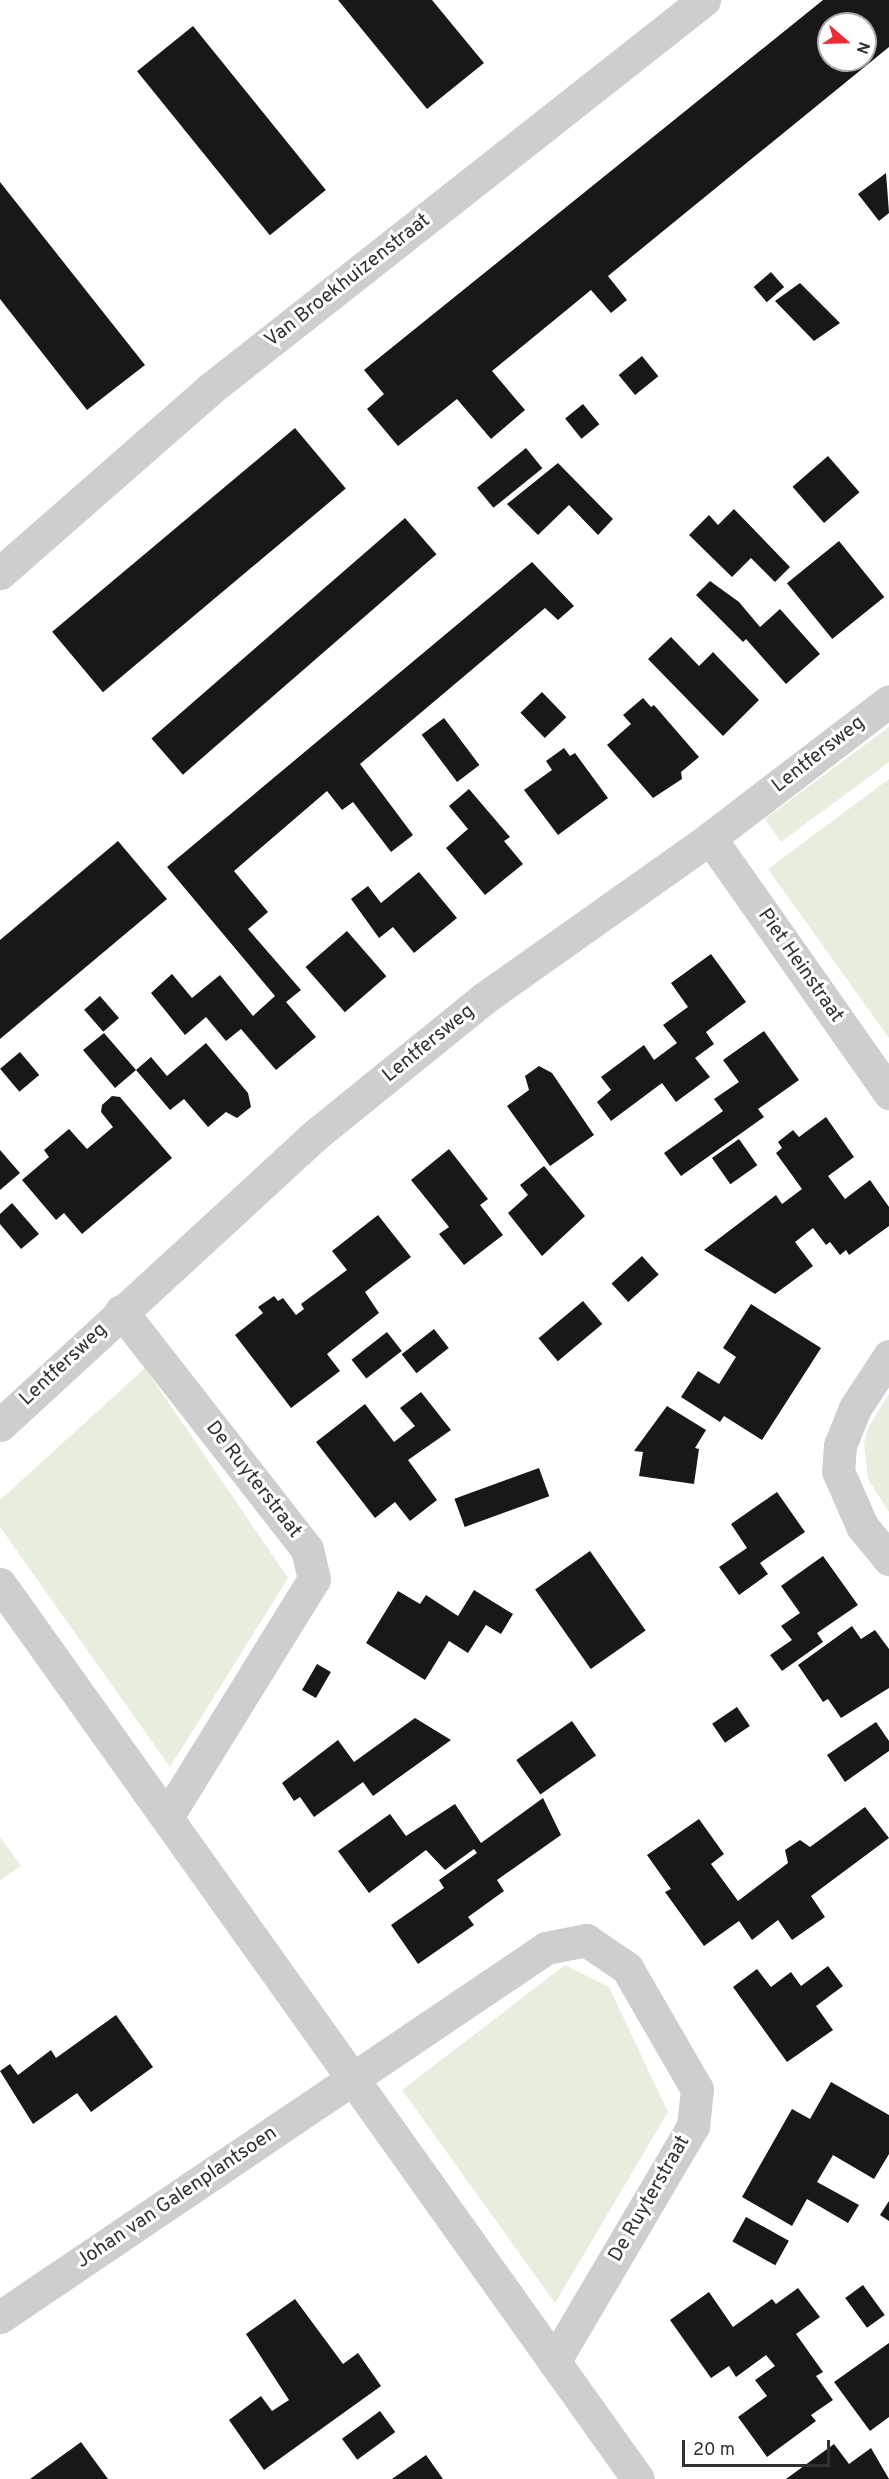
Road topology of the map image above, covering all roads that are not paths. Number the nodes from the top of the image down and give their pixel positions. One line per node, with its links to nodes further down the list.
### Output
1 (704, 0): 2 (street, Van Broekhuizenstraat)
2 (0, 573)
3 (889, 701): 4 (street, Lentfersweg)
4 (710, 838): 5 (street, Piet Heinstraat); 6 (street, Lentfersweg)
5 (889, 1093)
6 (121, 1311): 8 (street, Lentfersweg); 11 (street, De Ruyterstraat)
7 (889, 1356): 9 (street)
8 (0, 1425)
9 (889, 1559)
10 (0, 1584): 11 (street)
11 (168, 1815): 12 (street)
12 (353, 2078): 13 (street, Johan van Galenplantsoen); 14 (street); 14 (street, De Ruyterstraat)
13 (0, 2318)
14 (554, 2362): 15 (street)
15 (638, 2479)

